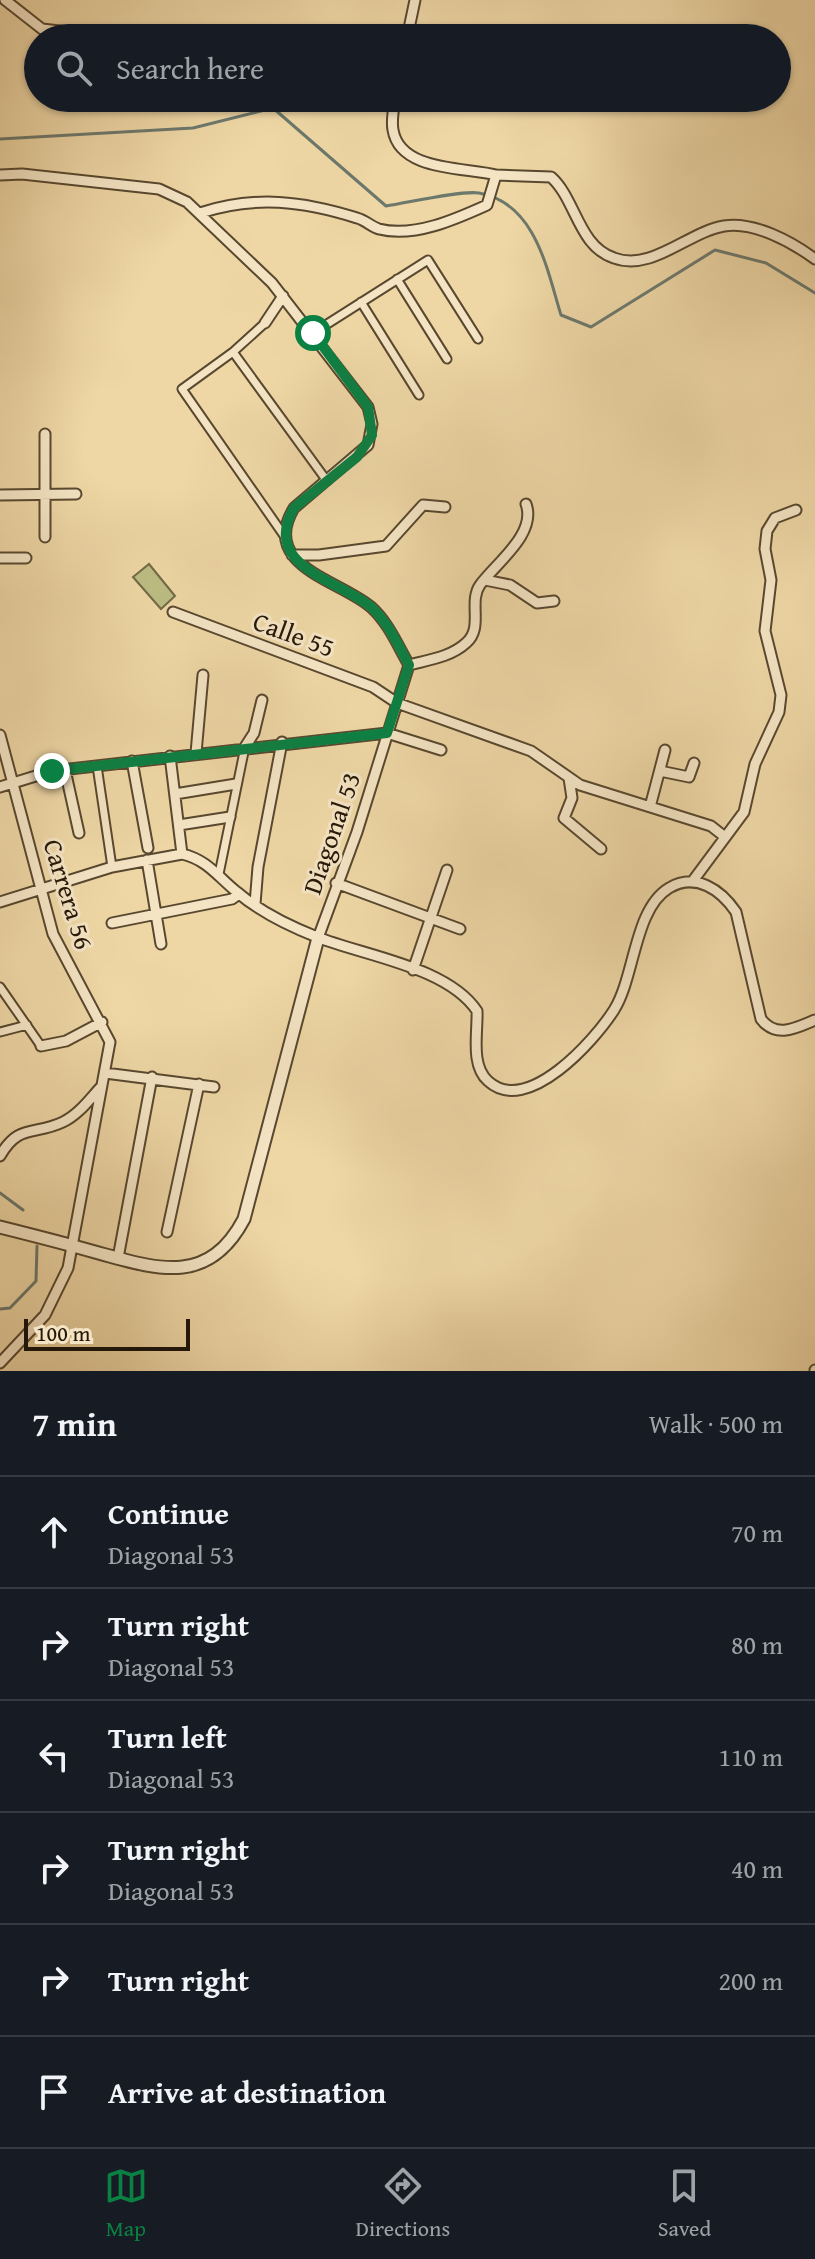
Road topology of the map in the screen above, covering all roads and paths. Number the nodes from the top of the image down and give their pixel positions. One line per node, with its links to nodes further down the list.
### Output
1 (5, 0): 3 (street)
2 (415, 0): 4 (street)
3 (36, 24)
4 (410, 24)
5 (394, 112): 7 (street)
6 (0, 175): 8 (street)
7 (496, 175): 8 (street); 9 (street)
8 (200, 213): 11 (street)
9 (815, 259)
10 (397, 279): 12 (street); 15 (street); 17 (street)
11 (283, 296): 13 (street); 14 (street)
12 (361, 302): 14 (street); 18 (street)
13 (265, 323): 16 (street)
14 (313, 333): 20 (street)
15 (478, 339)
16 (233, 352): 20 (street); 28 (street)
17 (447, 359)
18 (419, 395)
19 (45, 434): 23 (street)
20 (327, 481): 28 (street)
21 (76, 494): 23 (street)
22 (0, 495): 23 (street)
23 (44, 495): 27 (street)
24 (526, 504): 32 (street)
25 (445, 507): 29 (street)
26 (796, 510): 61 (street)
27 (45, 537)
28 (285, 537): 29 (street)
29 (292, 555): 35 (street)
30 (0, 558): 31 (street)
31 (26, 558)
32 (485, 580): 33 (street); 35 (street)
33 (554, 601)
34 (173, 612): 38 (street, Calle 55)
35 (409, 665): 38 (street, Diagonal 53)
36 (203, 675): 45 (street)
37 (262, 700): 42 (street)
38 (397, 703): 39 (street, Diagonal 53); 52 (street, Calle 55)
39 (387, 733): 41 (street); 43 (street); 70 (street, Diagonal 53)
40 (0, 735): 53 (street, Carrera 56)
41 (282, 742): 42 (street); 74 (street)
42 (245, 747): 45 (street); 54 (street)
43 (441, 750)
44 (665, 750): 51 (street)
45 (196, 753): 46 (street)
46 (170, 756): 47 (street); 56 (street)
47 (132, 761): 49 (street); 62 (street)
48 (694, 763): 51 (street)
49 (97, 766): 50 (street); 66 (street)
50 (65, 770): 53 (street); 60 (street)
51 (660, 771): 57 (street)
52 (569, 778): 57 (street, Calle 55); 63 (street)
53 (15, 781): 55 (street); 71 (street, Carrera 56)
54 (236, 784): 56 (street); 58 (street)
55 (0, 787)
56 (175, 794): 59 (street)
57 (650, 807): 61 (street, Calle 55)
58 (230, 817): 59 (street); 68 (street)
59 (179, 825): 64 (street)
60 (79, 833)
61 (725, 837): 69 (street)
62 (148, 848)
63 (601, 849)
64 (182, 854): 65 (street); 68 (street)
65 (147, 860): 66 (street); 75 (street)
66 (112, 867): 71 (street)
67 (447, 870): 76 (street)
68 (219, 874): 72 (street)
69 (692, 882): 81 (street); 83 (street)
70 (336, 883): 76 (street); 79 (street, Diagonal 53)
71 (42, 890): 73 (street); 84 (street, Carrera 56)
72 (239, 894): 74 (street); 75 (street)
73 (0, 902)
74 (255, 904): 79 (street)
75 (156, 914): 77 (street); 80 (street)
76 (432, 918): 78 (street); 81 (street)
77 (112, 923)
78 (460, 929)
79 (318, 938): 81 (street); 97 (street, Diagonal 53)
80 (161, 944)
81 (413, 970)
82 (0, 987): 85 (street)
83 (815, 1020)
84 (102, 1022): 87 (street); 88 (street, Carrera 56)
85 (27, 1025): 86 (street); 87 (street)
86 (0, 1032)
87 (41, 1046)
88 (105, 1073): 89 (street); 92 (street, Carrera 56)
89 (152, 1077): 90 (street); 97 (street)
90 (199, 1084): 91 (street); 95 (street)
91 (214, 1087)
92 (100, 1088): 93 (street); 96 (street, Carrera 56)
93 (0, 1156)
94 (0, 1227): 96 (street, Diagonal 53)
95 (167, 1232)
96 (72, 1245): 97 (street, Diagonal 53); 98 (street, Carrera 56)
97 (118, 1258)
98 (0, 1363)

